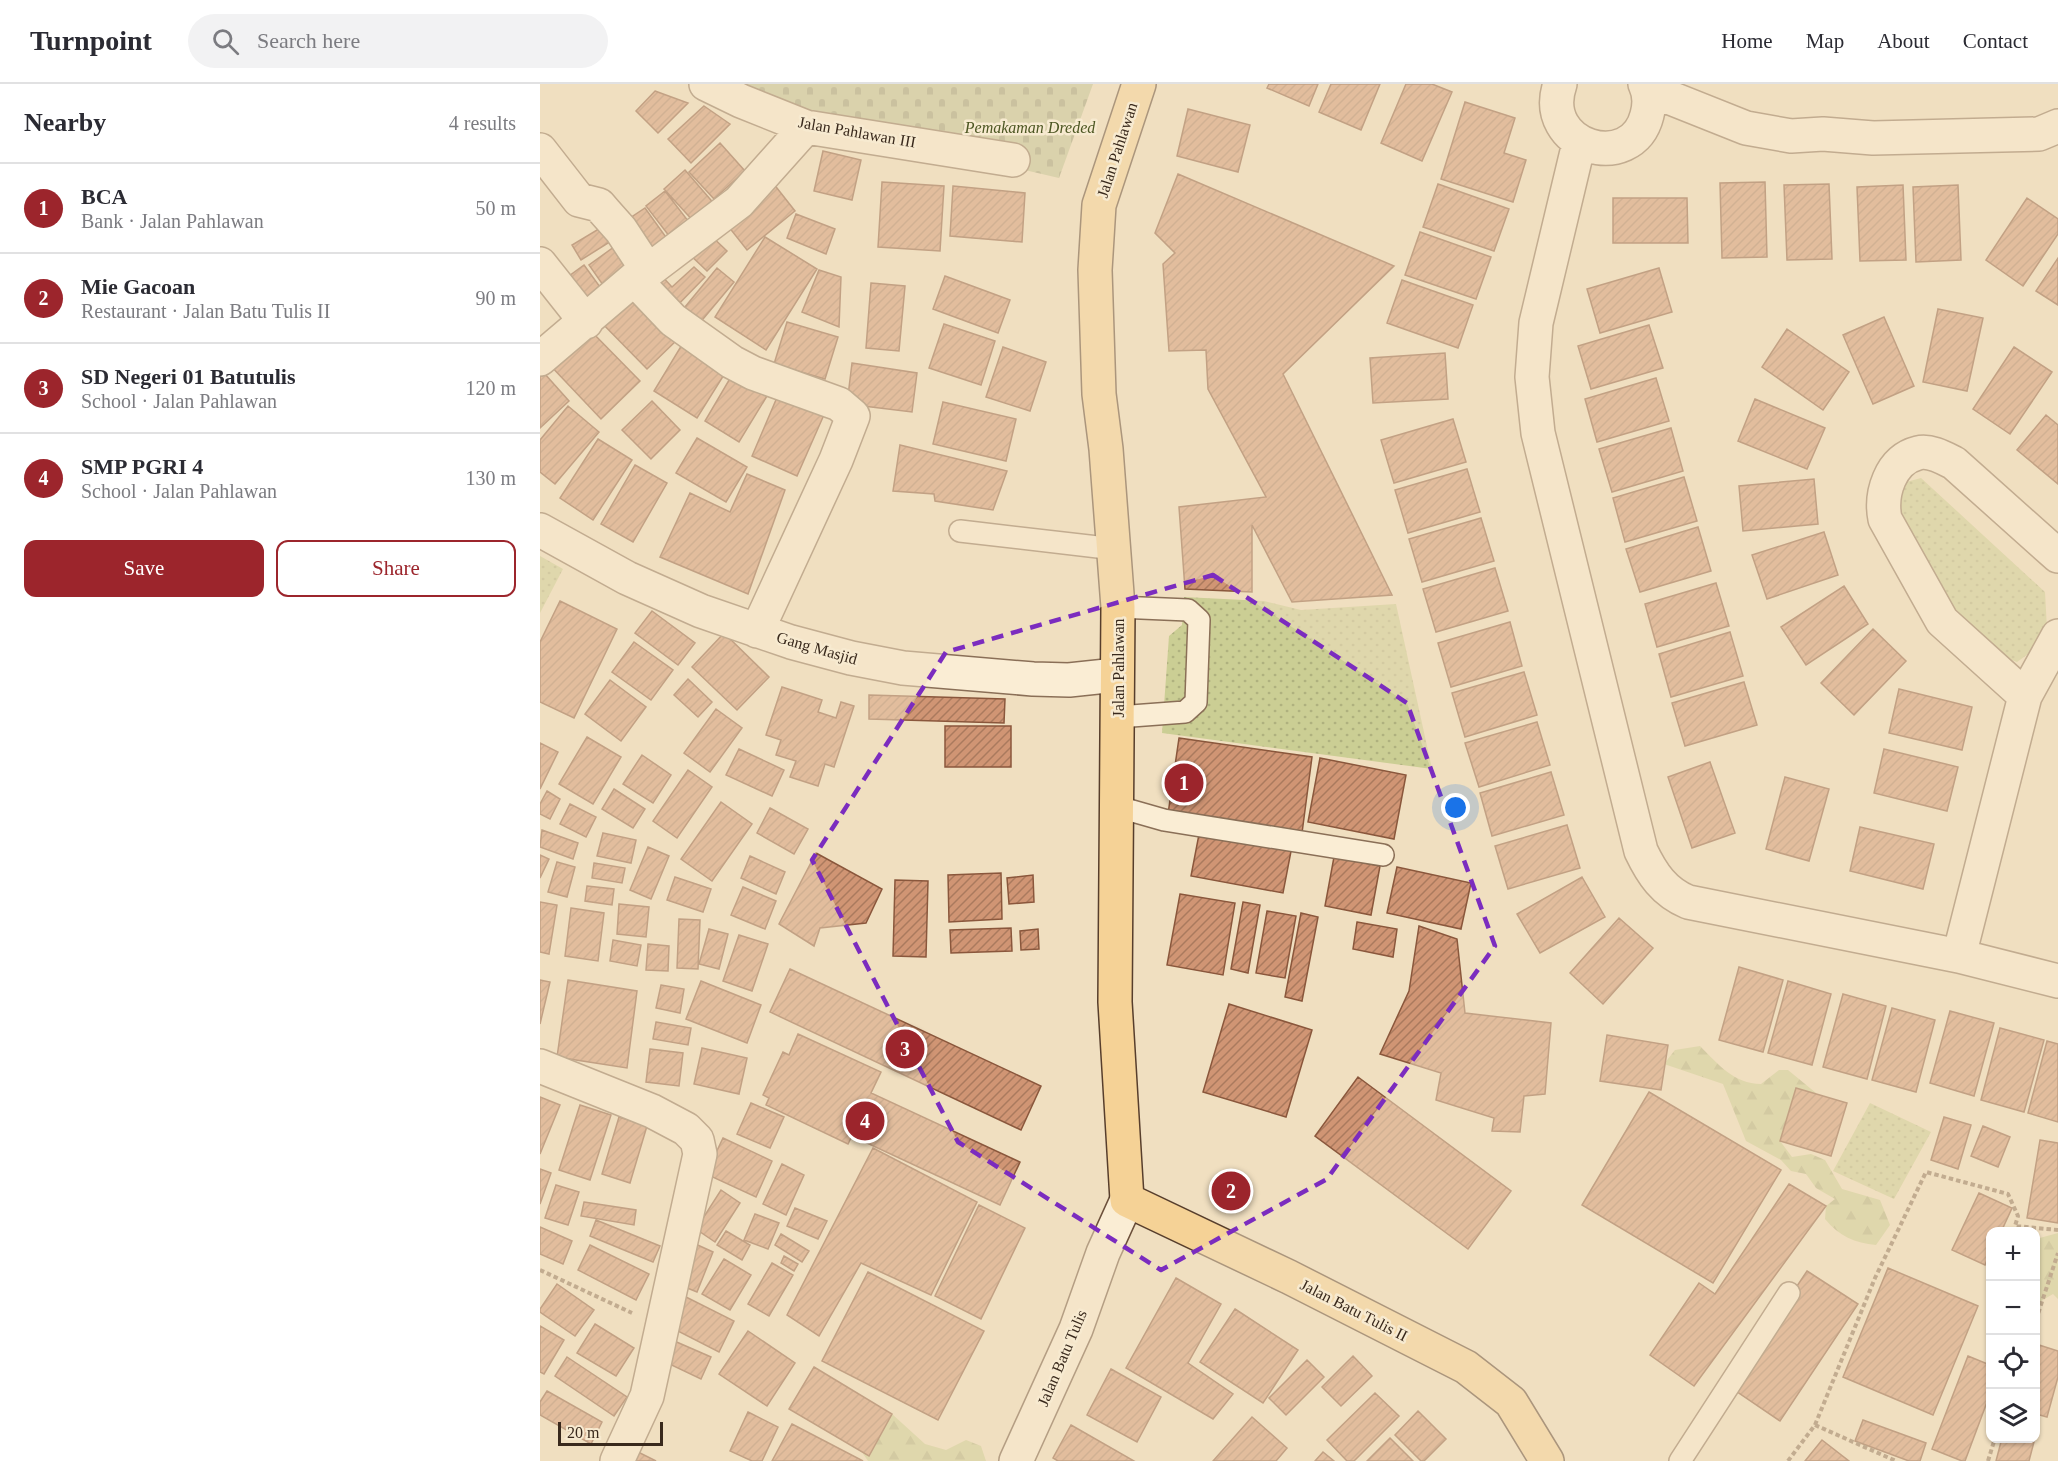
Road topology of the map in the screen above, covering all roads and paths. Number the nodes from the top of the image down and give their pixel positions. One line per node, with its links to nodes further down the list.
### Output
1 (706, 84): 5 (street, Jalan Pahlawan III)
2 (1139, 84): 16 (main road, Jalan Pahlawan)
3 (1560, 84): 7 (street)
4 (1646, 87): 6 (street); 7 (street)
5 (806, 127): 9 (street, Jalan Pahlawan III); 11 (street)
6 (2052, 135)
7 (1579, 143): 26 (street)
8 (540, 150): 11 (street)
9 (1013, 160)
10 (540, 264): 12 (street)
11 (641, 275): 12 (street); 19 (street)
12 (586, 322): 13 (street)
13 (540, 359)
14 (540, 530): 19 (street, Gang Masjid)
15 (960, 531): 16 (lane)
16 (1114, 549): 18 (main road, Jalan Pahlawan)
17 (2058, 556): 22 (street)
18 (1118, 607): 21 (main road, Jalan Pahlawan); 23 (lane)
19 (757, 631): 21 (street, Gang Masjid)
20 (2058, 636): 22 (street)
21 (1116, 675): 23 (main road, Jalan Pahlawan)
22 (2025, 696): 26 (street)
23 (1118, 717): 24 (main road, Jalan Pahlawan)
24 (1115, 806): 25 (lane); 29 (main road, Jalan Pahlawan)
25 (1383, 855)
26 (1959, 956): 27 (street)
27 (2058, 981)
28 (540, 1066): 36 (street)
29 (1127, 1200): 31 (street, Jalan Pahlawan); 41 (main road, Jalan Batu Tulis II)
30 (2058, 1230): 37 (path)
31 (1103, 1253): 40 (street, Jalan Batu Tulis)
32 (2058, 1253): 35 (path)
33 (540, 1270): 36 (path)
34 (1789, 1293): 42 (lane)
35 (2040, 1308)
36 (663, 1328): 39 (street)
37 (1815, 1425): 43 (path); 44 (path)
38 (1993, 1443): 45 (path)
39 (617, 1461)
40 (1016, 1461)
41 (1547, 1461)
42 (1680, 1461)
43 (1788, 1461)
44 (1896, 1461)
45 (1988, 1461)

